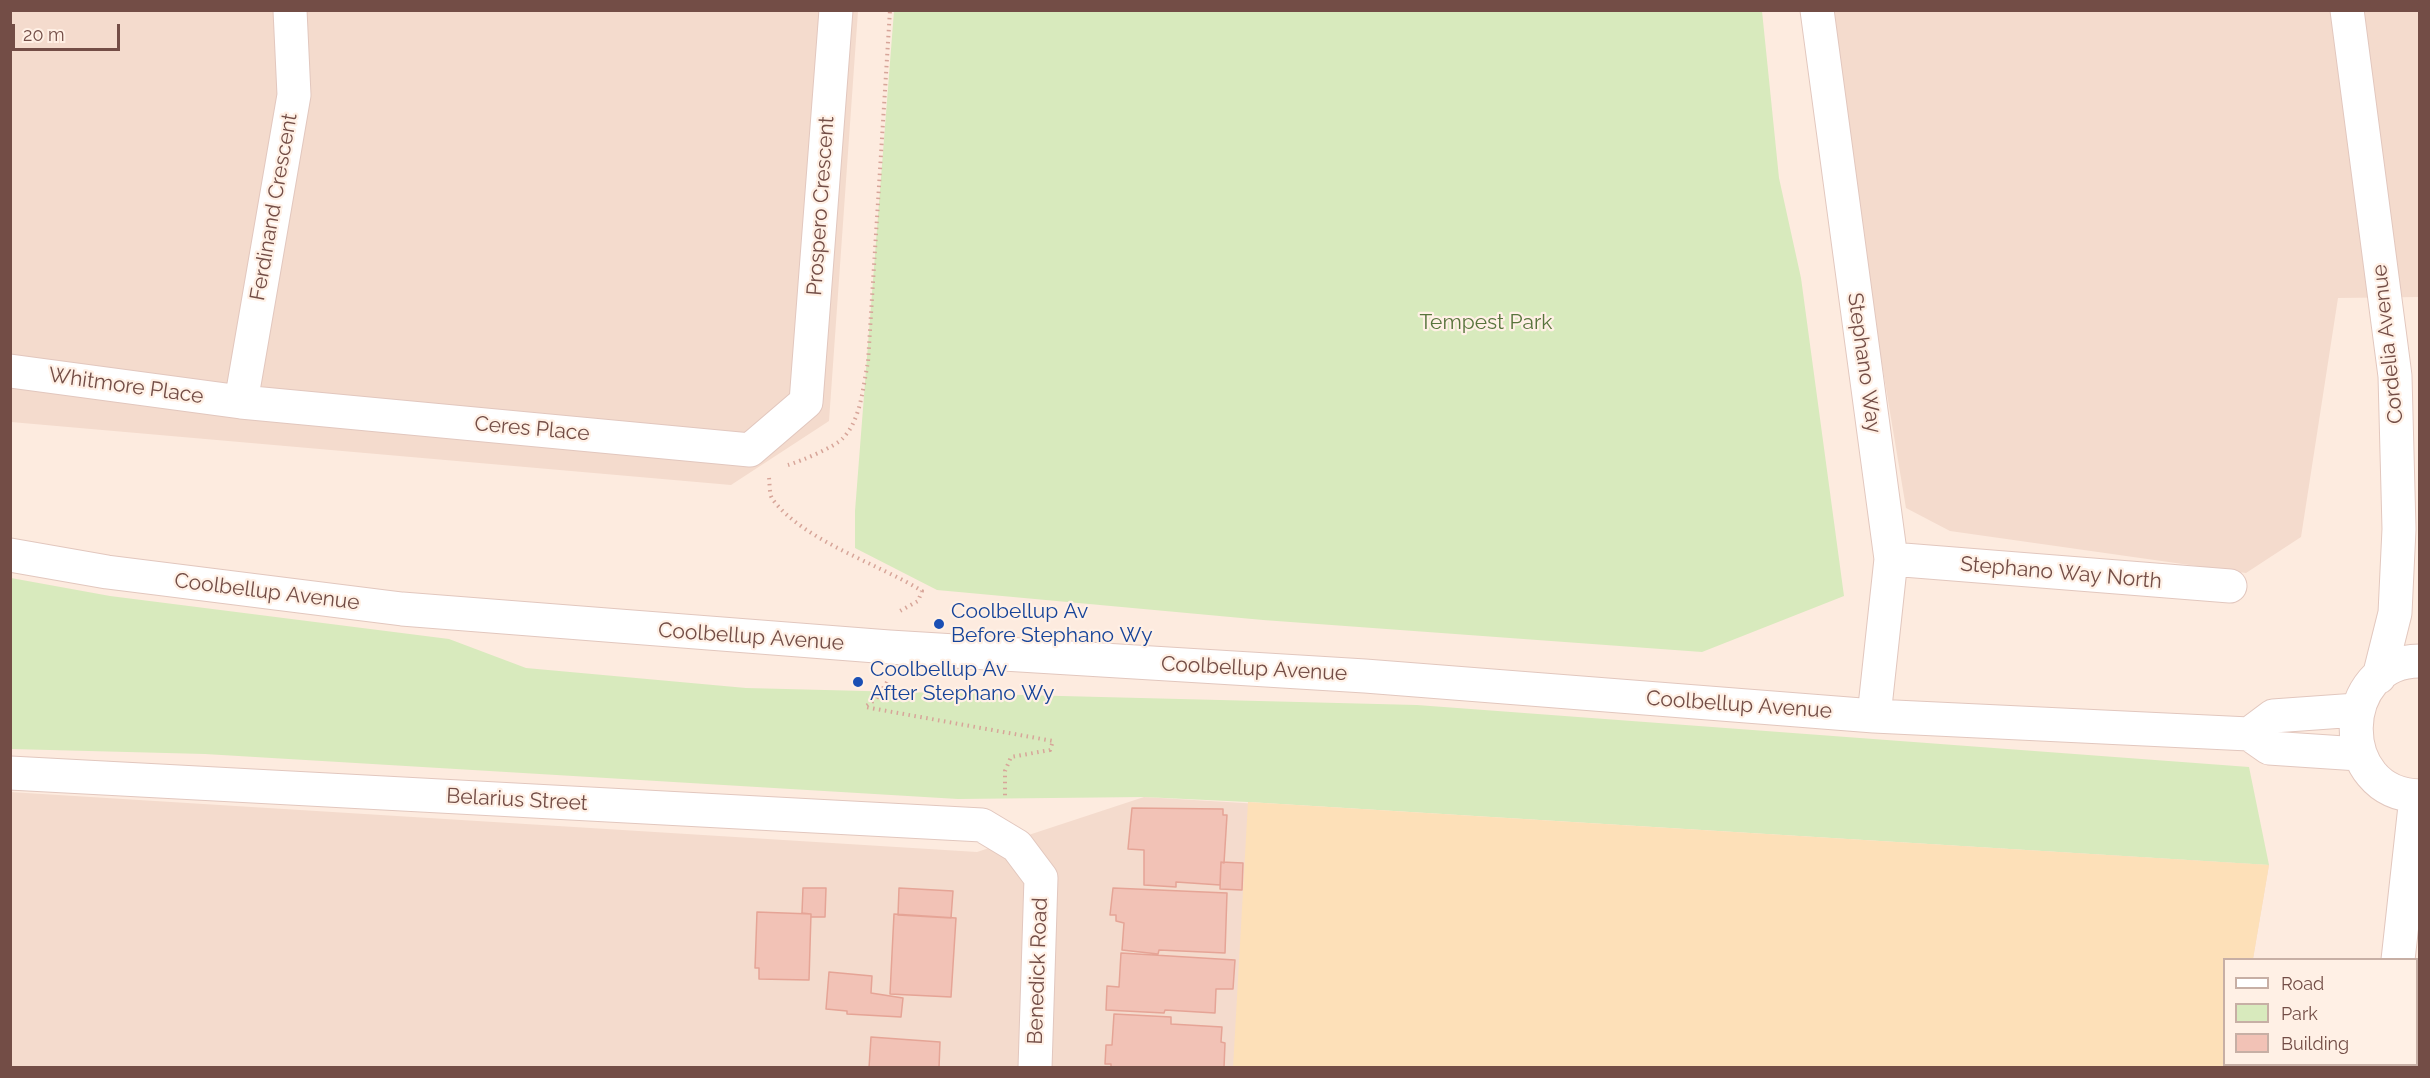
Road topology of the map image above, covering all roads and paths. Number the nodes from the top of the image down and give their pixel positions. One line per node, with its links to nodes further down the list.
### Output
1 (290, 10): 7 (street, Ferdinand Crescent)
2 (836, 10): 8 (street, Prospero Crescent)
3 (890, 10): 9 (path)
4 (1817, 10): 12 (street, Stephano Way)
5 (2348, 10): 16 (street, Cordelia Avenue)
6 (10, 370): 7 (street, Whitmore Place)
7 (241, 402): 8 (street, Ceres Place)
8 (806, 402)
9 (785, 466)
10 (768, 472): 14 (path)
11 (10, 555): 19 (street, Coolbellup Avenue)
12 (1891, 559): 13 (street, Stephano Way North); 19 (street, Stephano Way)
13 (2230, 586)
14 (899, 612)
15 (2420, 661): 16 (street)
16 (2379, 677): 18 (street)
17 (888, 681): 24 (path)
18 (2357, 710): 20 (street); 21 (street)
19 (1874, 716): 20 (street, Coolbellup Avenue)
20 (2249, 734): 21 (street, Coolbellup Avenue)
21 (2359, 754): 23 (street)
22 (10, 773): 25 (street, Belarius Street)
23 (2418, 796): 26 (street)
24 (1006, 802)
25 (1017, 846): 27 (street, Benedick Road)
26 (2398, 958)
27 (1035, 1068)

